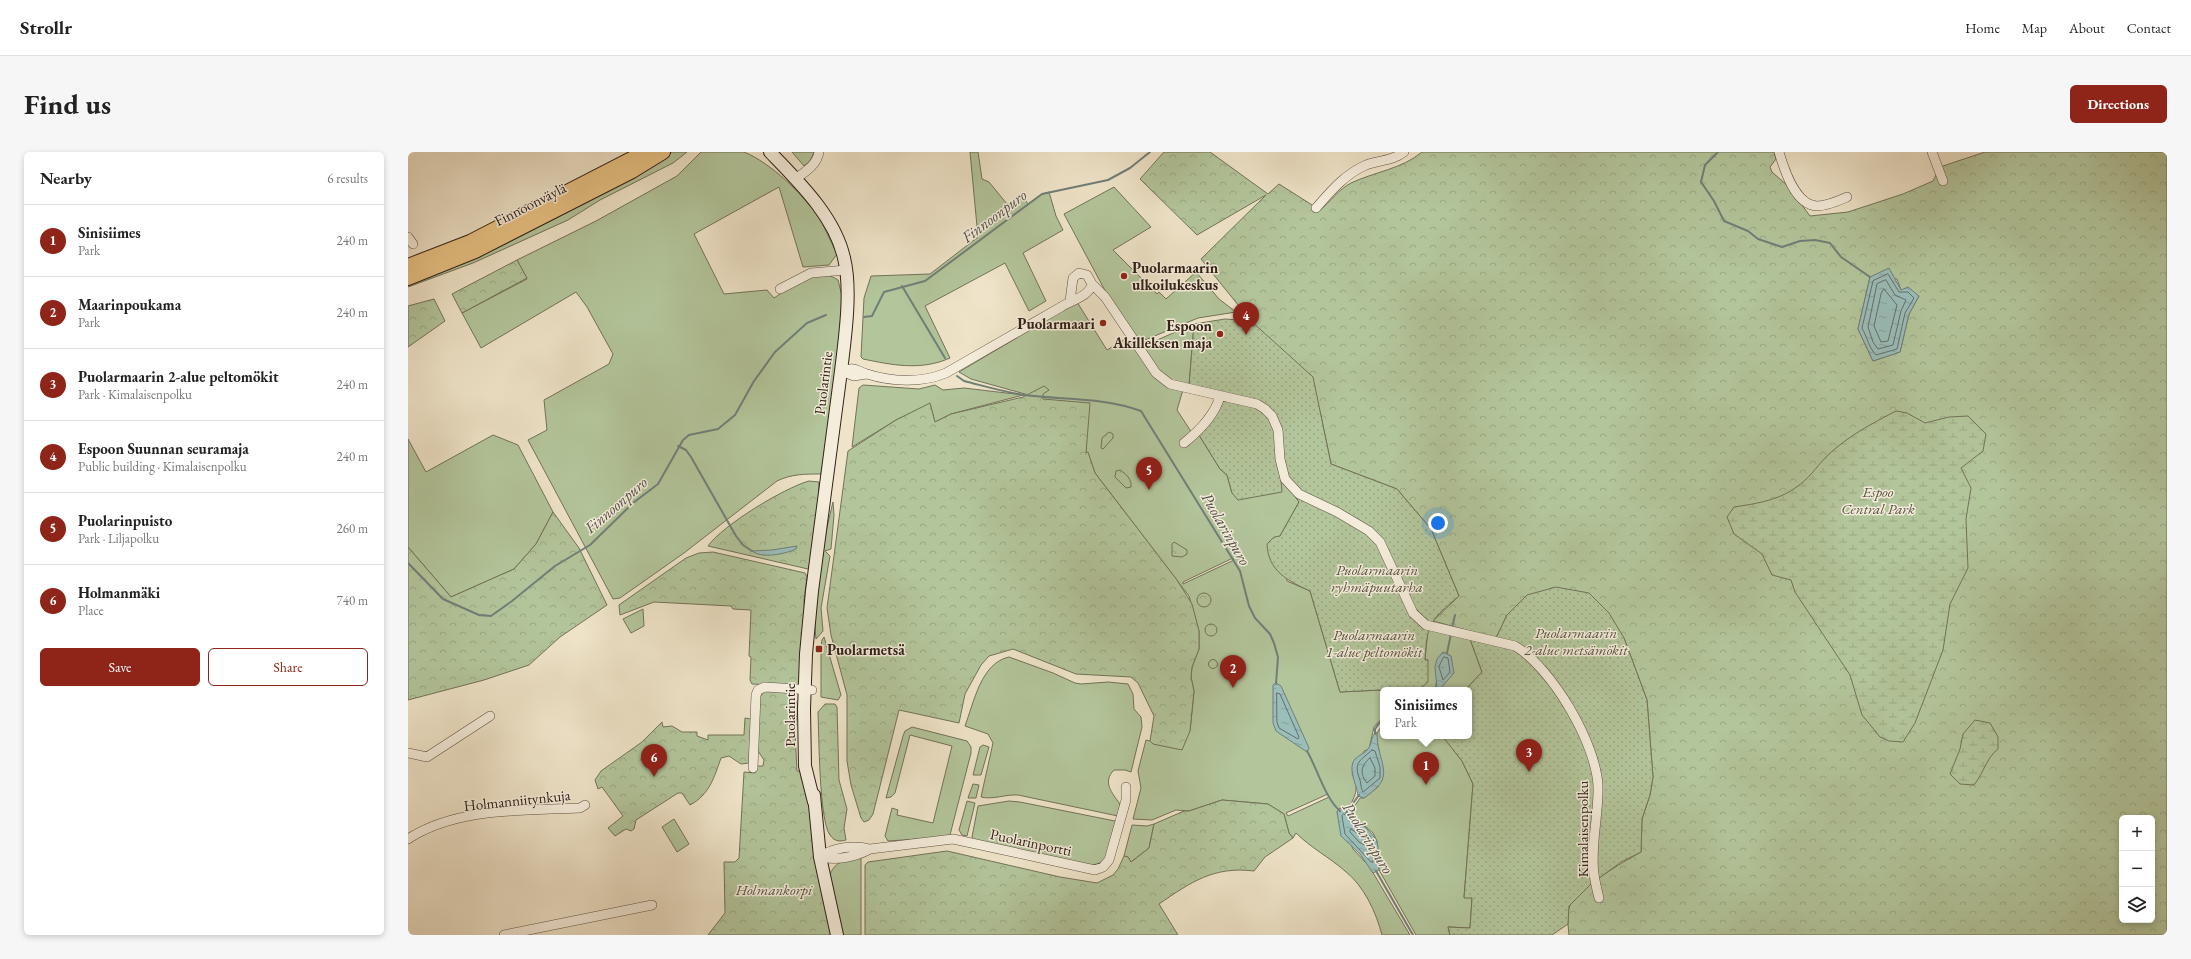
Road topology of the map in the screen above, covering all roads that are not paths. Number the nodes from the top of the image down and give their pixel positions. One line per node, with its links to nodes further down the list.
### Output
1 (645, 152): 14 (main road, Finnoonväylä)
2 (663, 152): 16 (main road, Finnoonväylä)
3 (762, 152): 9 (main road, Puolarintie)
4 (770, 152): 9 (main road, Puolarintie)
5 (819, 152): 10 (street)
6 (1404, 152): 13 (street)
7 (1779, 152): 12 (street)
8 (1932, 152): 11 (street)
9 (781, 163): 10 (main road, Puolarintie)
10 (795, 179): 15 (main road, Puolarintie)
11 (1943, 181)
12 (1847, 197)
13 (1316, 208)
14 (408, 266)
15 (846, 270): 18 (street); 20 (main road, Puolarintie)
16 (408, 278)
17 (1092, 284): 19 (street); 19 (street); 21 (street, Kimalaisenpolku)
18 (780, 290)
19 (1070, 301): 20 (street)
20 (841, 371): 23 (main road, Puolarintie)
21 (1220, 396): 22 (street); 31 (street, Kimalaisenpolku)
22 (1184, 443)
23 (808, 690): 26 (street); 30 (main road, Puolarintie)
24 (490, 716): 25 (street)
25 (408, 753)
26 (753, 768)
27 (1126, 788): 30 (street, Puolarinportti)
28 (585, 805): 29 (street, Holmanniitynkuja)
29 (408, 839)
30 (820, 857): 34 (main road, Puolarintie)
31 (1599, 898)
32 (652, 905): 33 (street)
33 (504, 935)
34 (837, 935)

